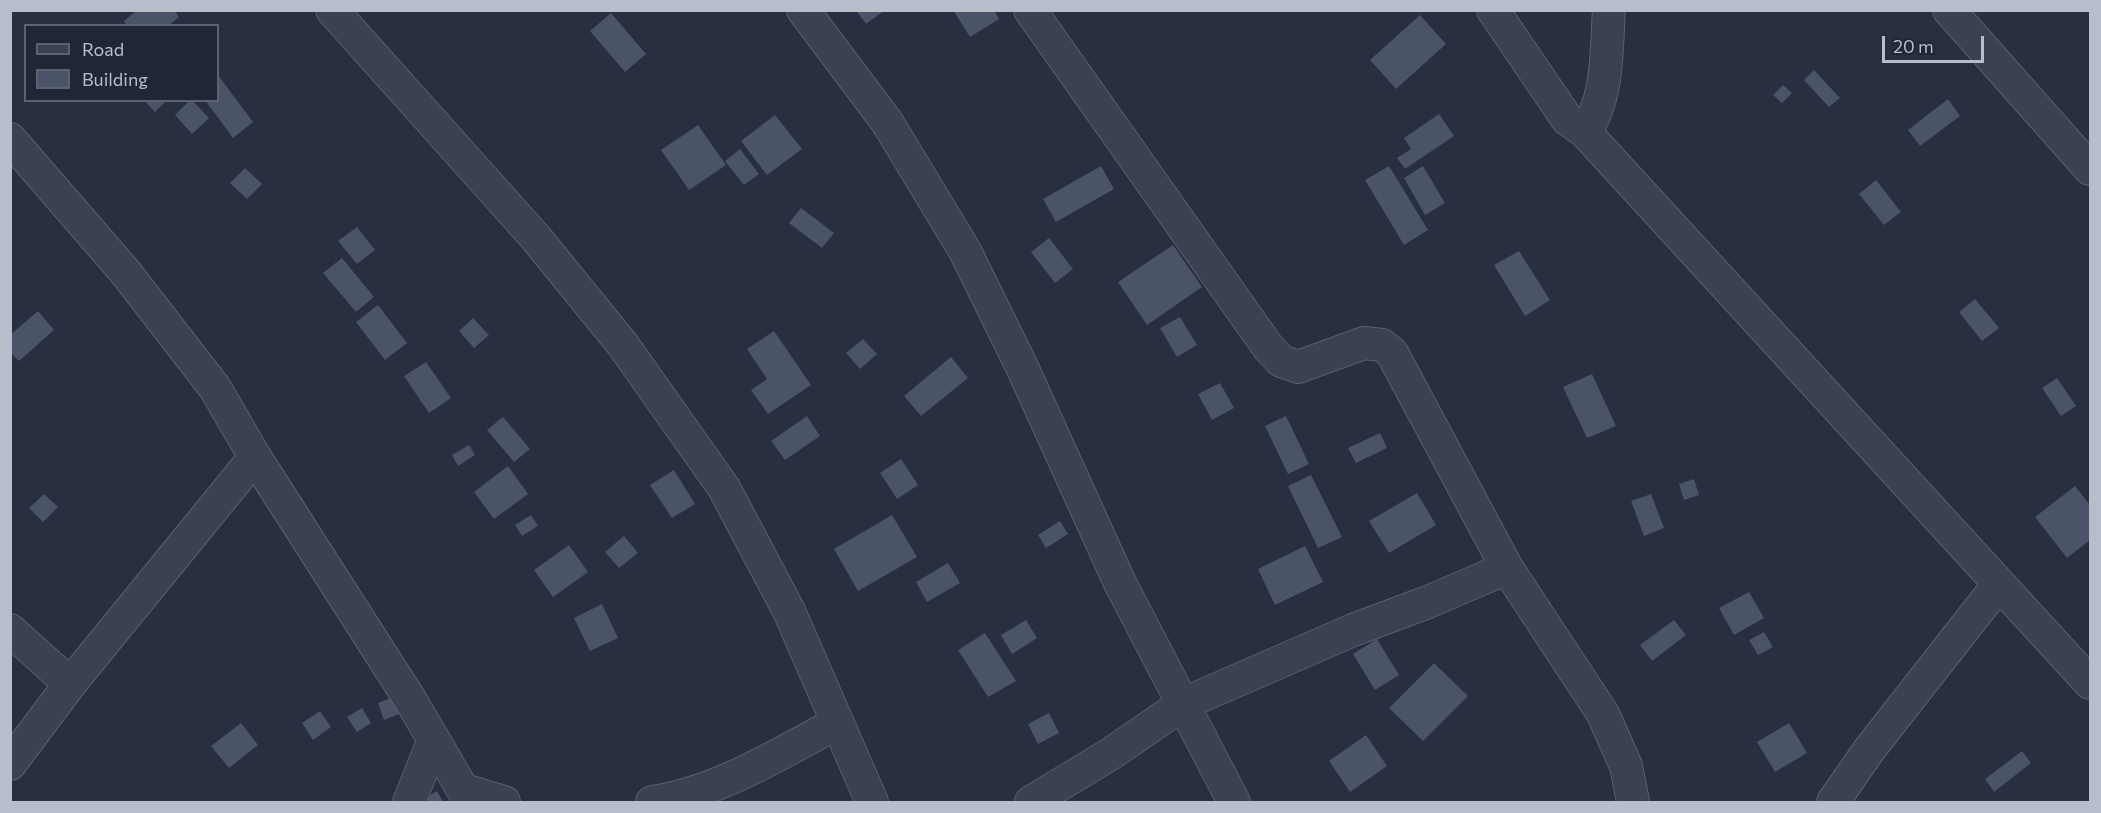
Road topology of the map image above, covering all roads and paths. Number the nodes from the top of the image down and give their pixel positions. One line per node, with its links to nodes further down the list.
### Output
1 (332, 10): 17 (street)
2 (803, 10): 16 (street)
3 (1030, 10): 11 (street)
4 (1493, 10): 7 (street)
5 (1609, 10): 7 (street)
6 (1949, 10): 9 (street)
7 (1585, 132): 12 (street)
8 (10, 138): 10 (street)
9 (2091, 169)
10 (255, 457): 15 (street); 18 (street)
11 (1507, 568): 16 (street); 27 (street)
12 (1999, 584): 14 (street); 28 (street)
13 (10, 630): 15 (street)
14 (2091, 682)
15 (70, 684): 19 (street)
16 (1183, 704): 25 (street); 26 (street)
17 (837, 723): 23 (street); 24 (street)
18 (433, 742): 20 (street); 21 (street)
19 (10, 764)
20 (467, 796): 22 (street)
21 (409, 802)
22 (504, 802)
23 (652, 802)
24 (872, 802)
25 (1032, 802)
26 (1234, 802)
27 (1633, 802)
28 (1833, 802)

